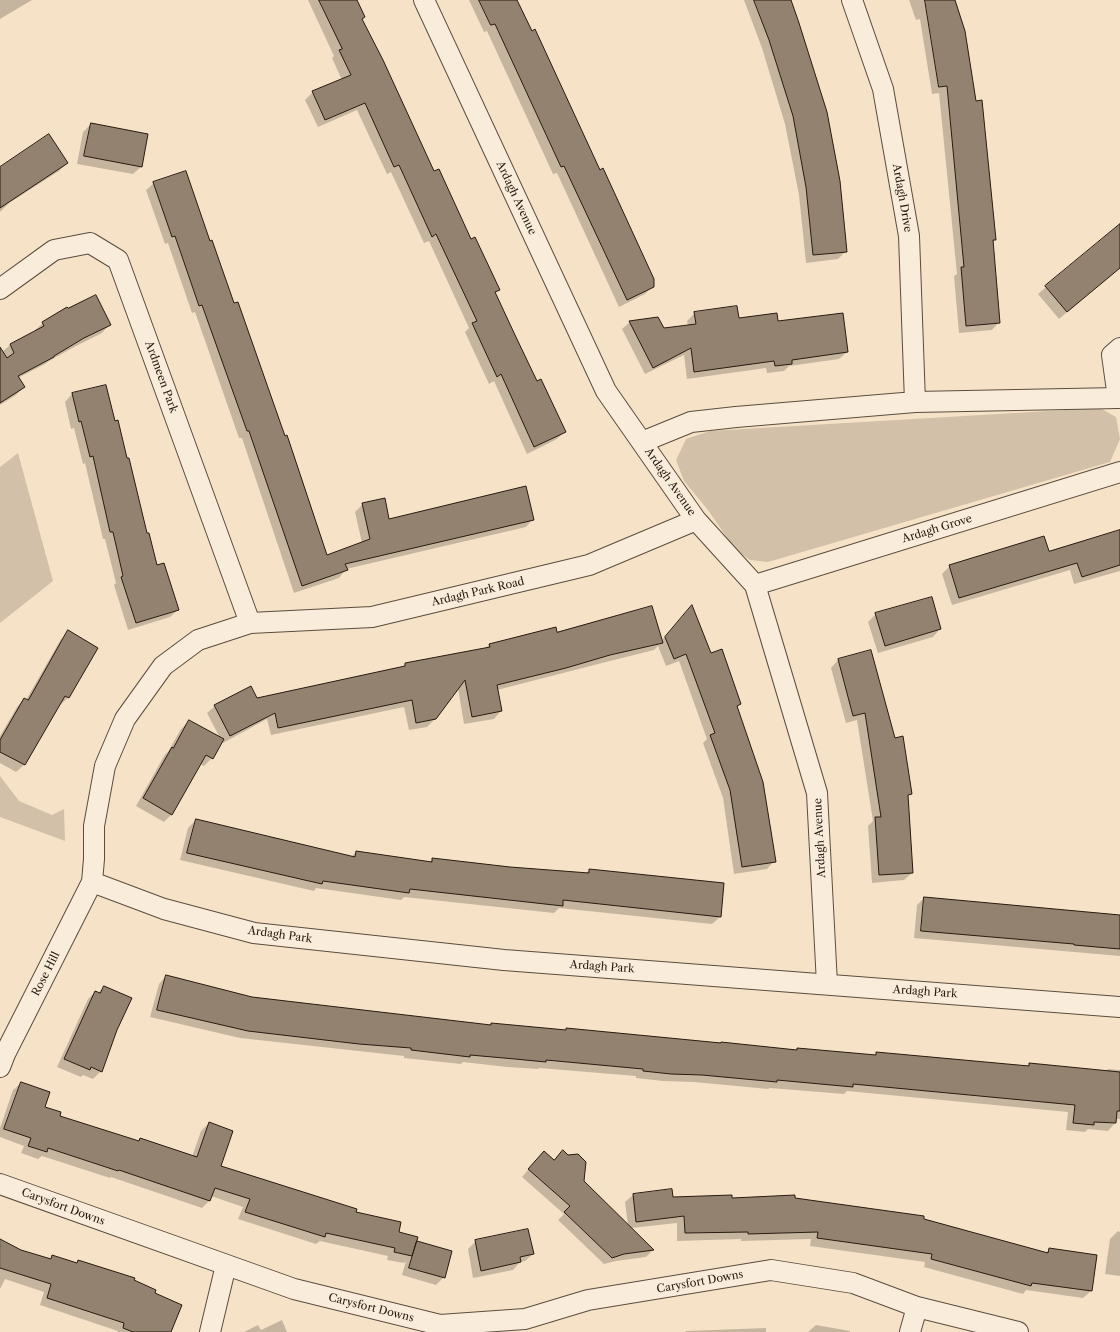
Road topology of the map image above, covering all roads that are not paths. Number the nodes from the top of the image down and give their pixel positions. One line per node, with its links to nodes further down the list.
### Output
1 (424, 0): 7 (street, Ardagh Avenue)
2 (852, 0): 6 (street, Ardagh Drive)
3 (0, 289): 11 (street, Ardmeen Park)
4 (1120, 348): 5 (street)
5 (1119, 400): 6 (street)
6 (915, 402): 7 (street)
7 (642, 442): 9 (street, Ardagh Avenue)
8 (1120, 472): 10 (street, Ardagh Grove)
9 (696, 520): 10 (street, Ardagh Avenue); 11 (street, Ardagh Park Road)
10 (755, 585): 13 (street, Ardagh Avenue)
11 (250, 622): 12 (street, Ardagh Park Road)
12 (92, 882): 13 (street, Ardagh Park); 15 (street, Rose Hill)
13 (828, 984): 14 (street, Ardagh Park)
14 (1120, 1007)
15 (0, 1067)
16 (0, 1184): 17 (street, Carysfort Downs)
17 (226, 1265): 18 (street, Carysfort Downs); 19 (street)
18 (917, 1307): 20 (street); 21 (street, Carysfort Downs)
19 (210, 1332)
20 (910, 1332)
21 (1018, 1332)

